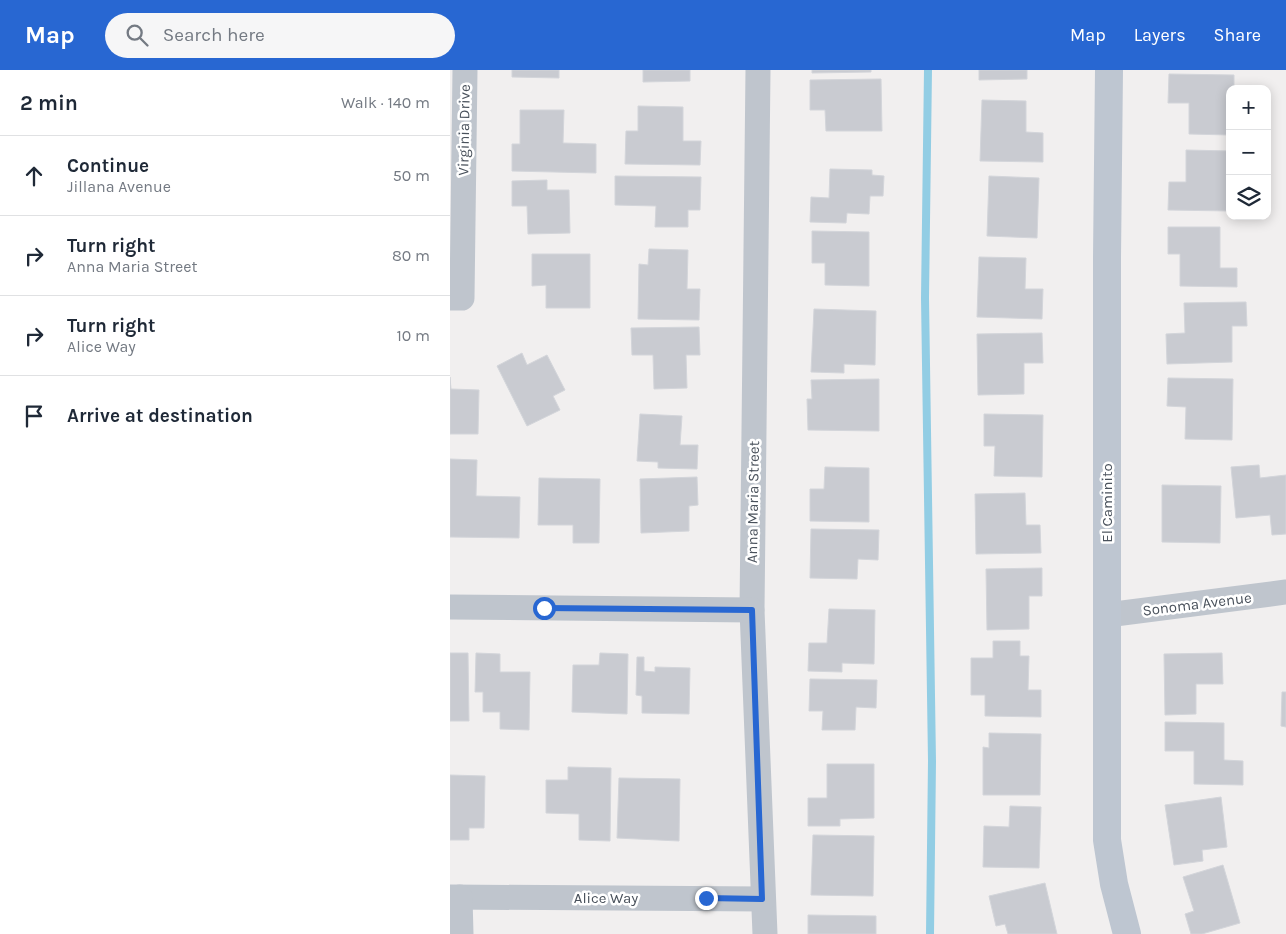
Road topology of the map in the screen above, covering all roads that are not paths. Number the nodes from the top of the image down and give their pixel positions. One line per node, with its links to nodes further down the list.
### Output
1 (465, 70): 4 (street, Virginia Drive)
2 (758, 70): 7 (street, Anna Maria Street)
3 (1109, 70): 8 (street, El Caminito)
4 (450, 298)
5 (1286, 592): 8 (street, Sonoma Avenue)
6 (450, 607): 7 (street)
7 (752, 610): 10 (street, Anna Maria Street)
8 (1107, 615): 13 (street, El Caminito)
9 (455, 898): 10 (street, Alice Way); 11 (street)
10 (762, 899): 12 (street, Anna Maria Street)
11 (461, 934)
12 (765, 934)
13 (1127, 934)

